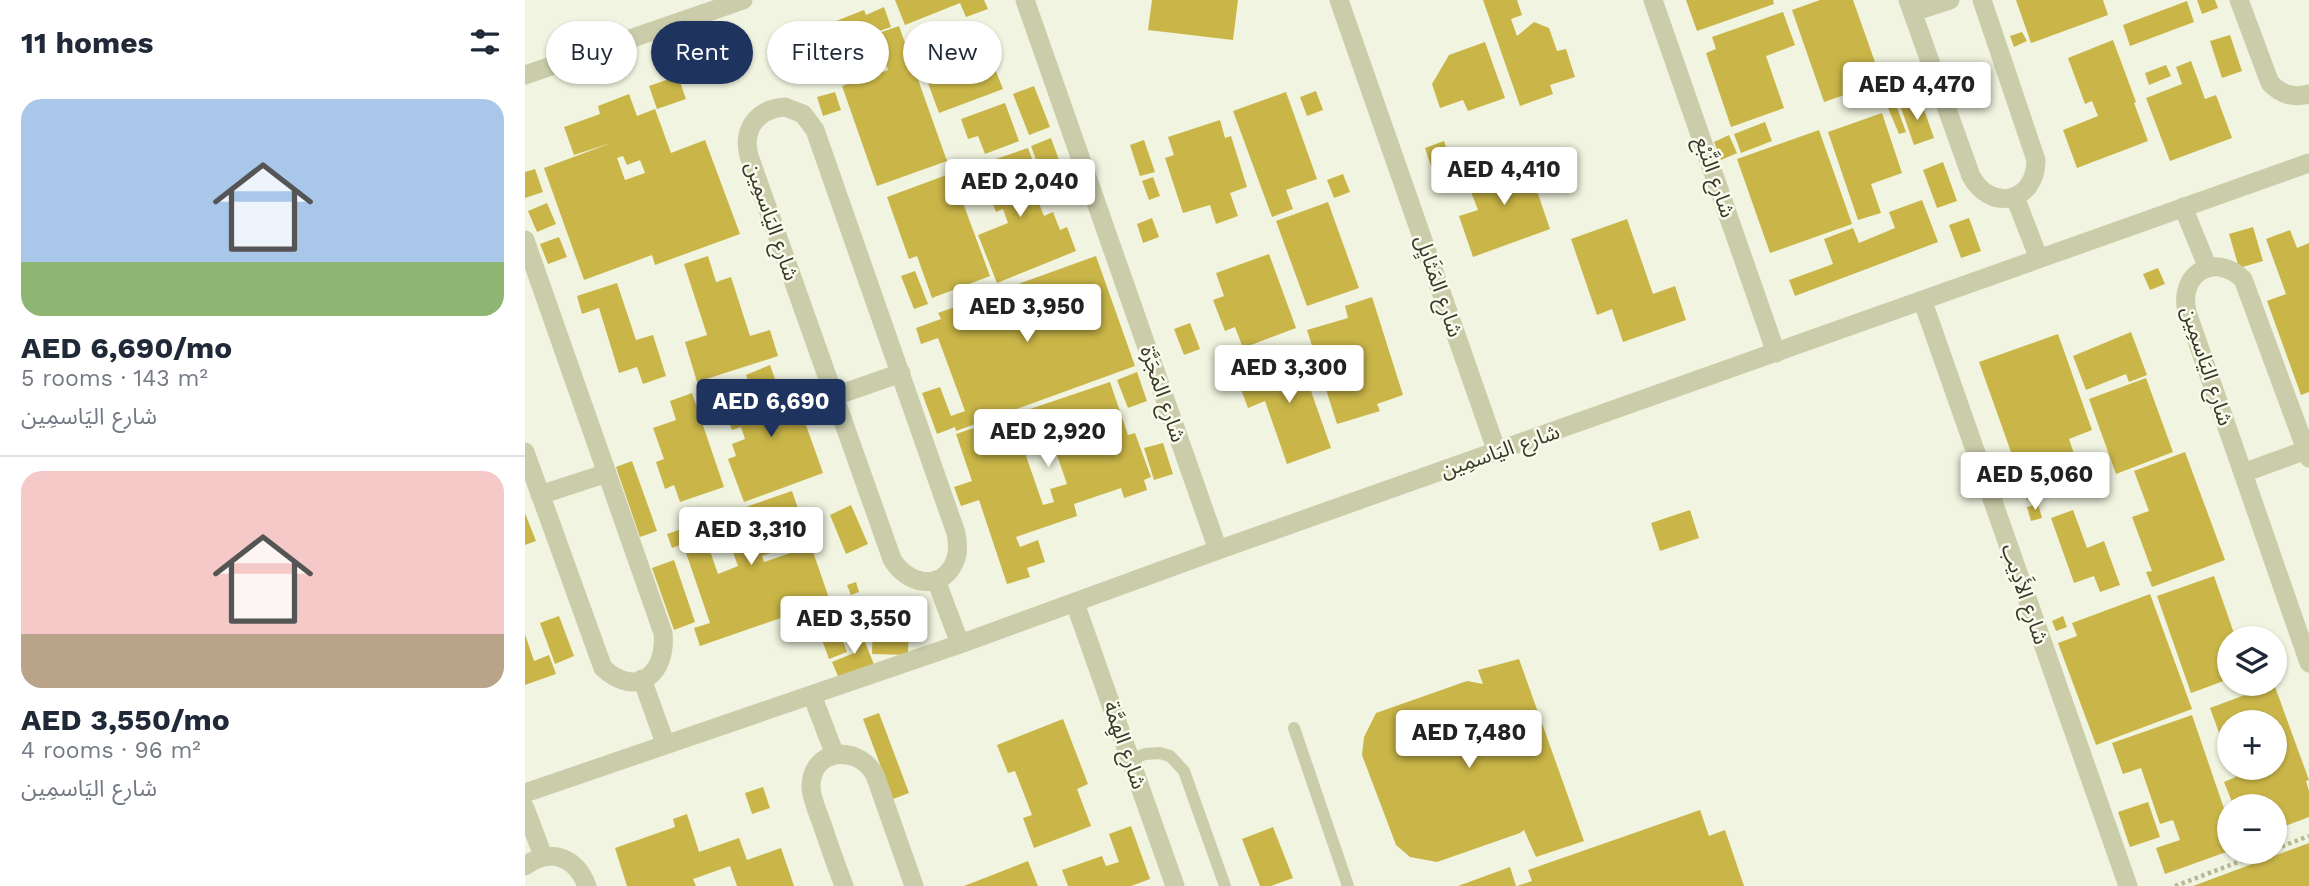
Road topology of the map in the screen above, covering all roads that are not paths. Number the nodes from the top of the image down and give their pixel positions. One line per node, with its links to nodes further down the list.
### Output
1 (743, 0): 9 (street)
2 (1025, 0): 27 (street, شارع المَجَرَّة)
3 (1339, 0): 22 (street, شارع المَثَايِل)
4 (1653, 0): 18 (street, شارع النَّبْع)
5 (1950, 0): 8 (street)
6 (1982, 0): 12 (street)
7 (2239, 0): 10 (street)
8 (1911, 6): 12 (street)
9 (525, 75)
10 (2309, 94)
11 (2309, 163): 13 (street, شارع اليَاسمِين)
12 (2015, 197): 15 (street)
13 (2183, 207): 15 (street, شارع اليَاسمِين); 16 (street)
14 (525, 240): 24 (street)
15 (2039, 259): 17 (street, شارع اليَاسمِين)
16 (2208, 268): 23 (street); 25 (street, شارع اليَاسمِين)
17 (1923, 302): 18 (street, شارع اليَاسمِين); 48 (street, شارع الأَدِيب)
18 (1776, 353): 22 (street, شارع اليَاسمِين)
19 (901, 373): 20 (street); 20 (street, شارع اليَاسمِين); 28 (street, شارع اليَاسمِين)
20 (835, 397): 28 (street, شارع اليَاسمِين)
21 (525, 452): 26 (street)
22 (1497, 452): 27 (street, شارع اليَاسمِين)
23 (2308, 454): 25 (street)
24 (607, 473): 26 (street); 32 (street)
25 (2243, 473): 31 (street, شارع اليَاسمِين)
26 (540, 495): 32 (street)
27 (1218, 550): 29 (street, شارع اليَاسمِين)
28 (936, 580): 30 (street)
29 (1075, 603): 30 (street, شارع اليَاسمِين); 37 (street, شارع الهِمَّة)
30 (960, 644): 33 (street, شارع اليَاسمِين)
31 (2309, 663)
32 (642, 679): 35 (street)
33 (812, 695): 35 (street, شارع اليَاسمِين); 36 (street)
34 (1294, 728): 47 (lane)
35 (665, 743): 38 (street, شارع اليَاسمِين)
36 (835, 755): 43 (street); 44 (street)
37 (1130, 760): 45 (street, شارع الهِمَّة); 46 (lane)
38 (525, 793)
39 (525, 808): 40 (street)
40 (543, 856): 41 (street); 42 (street)
41 (525, 866)
42 (587, 886)
43 (844, 886)
44 (915, 886)
45 (1175, 886)
46 (1225, 886)
47 (1348, 886)
48 (2128, 886)

